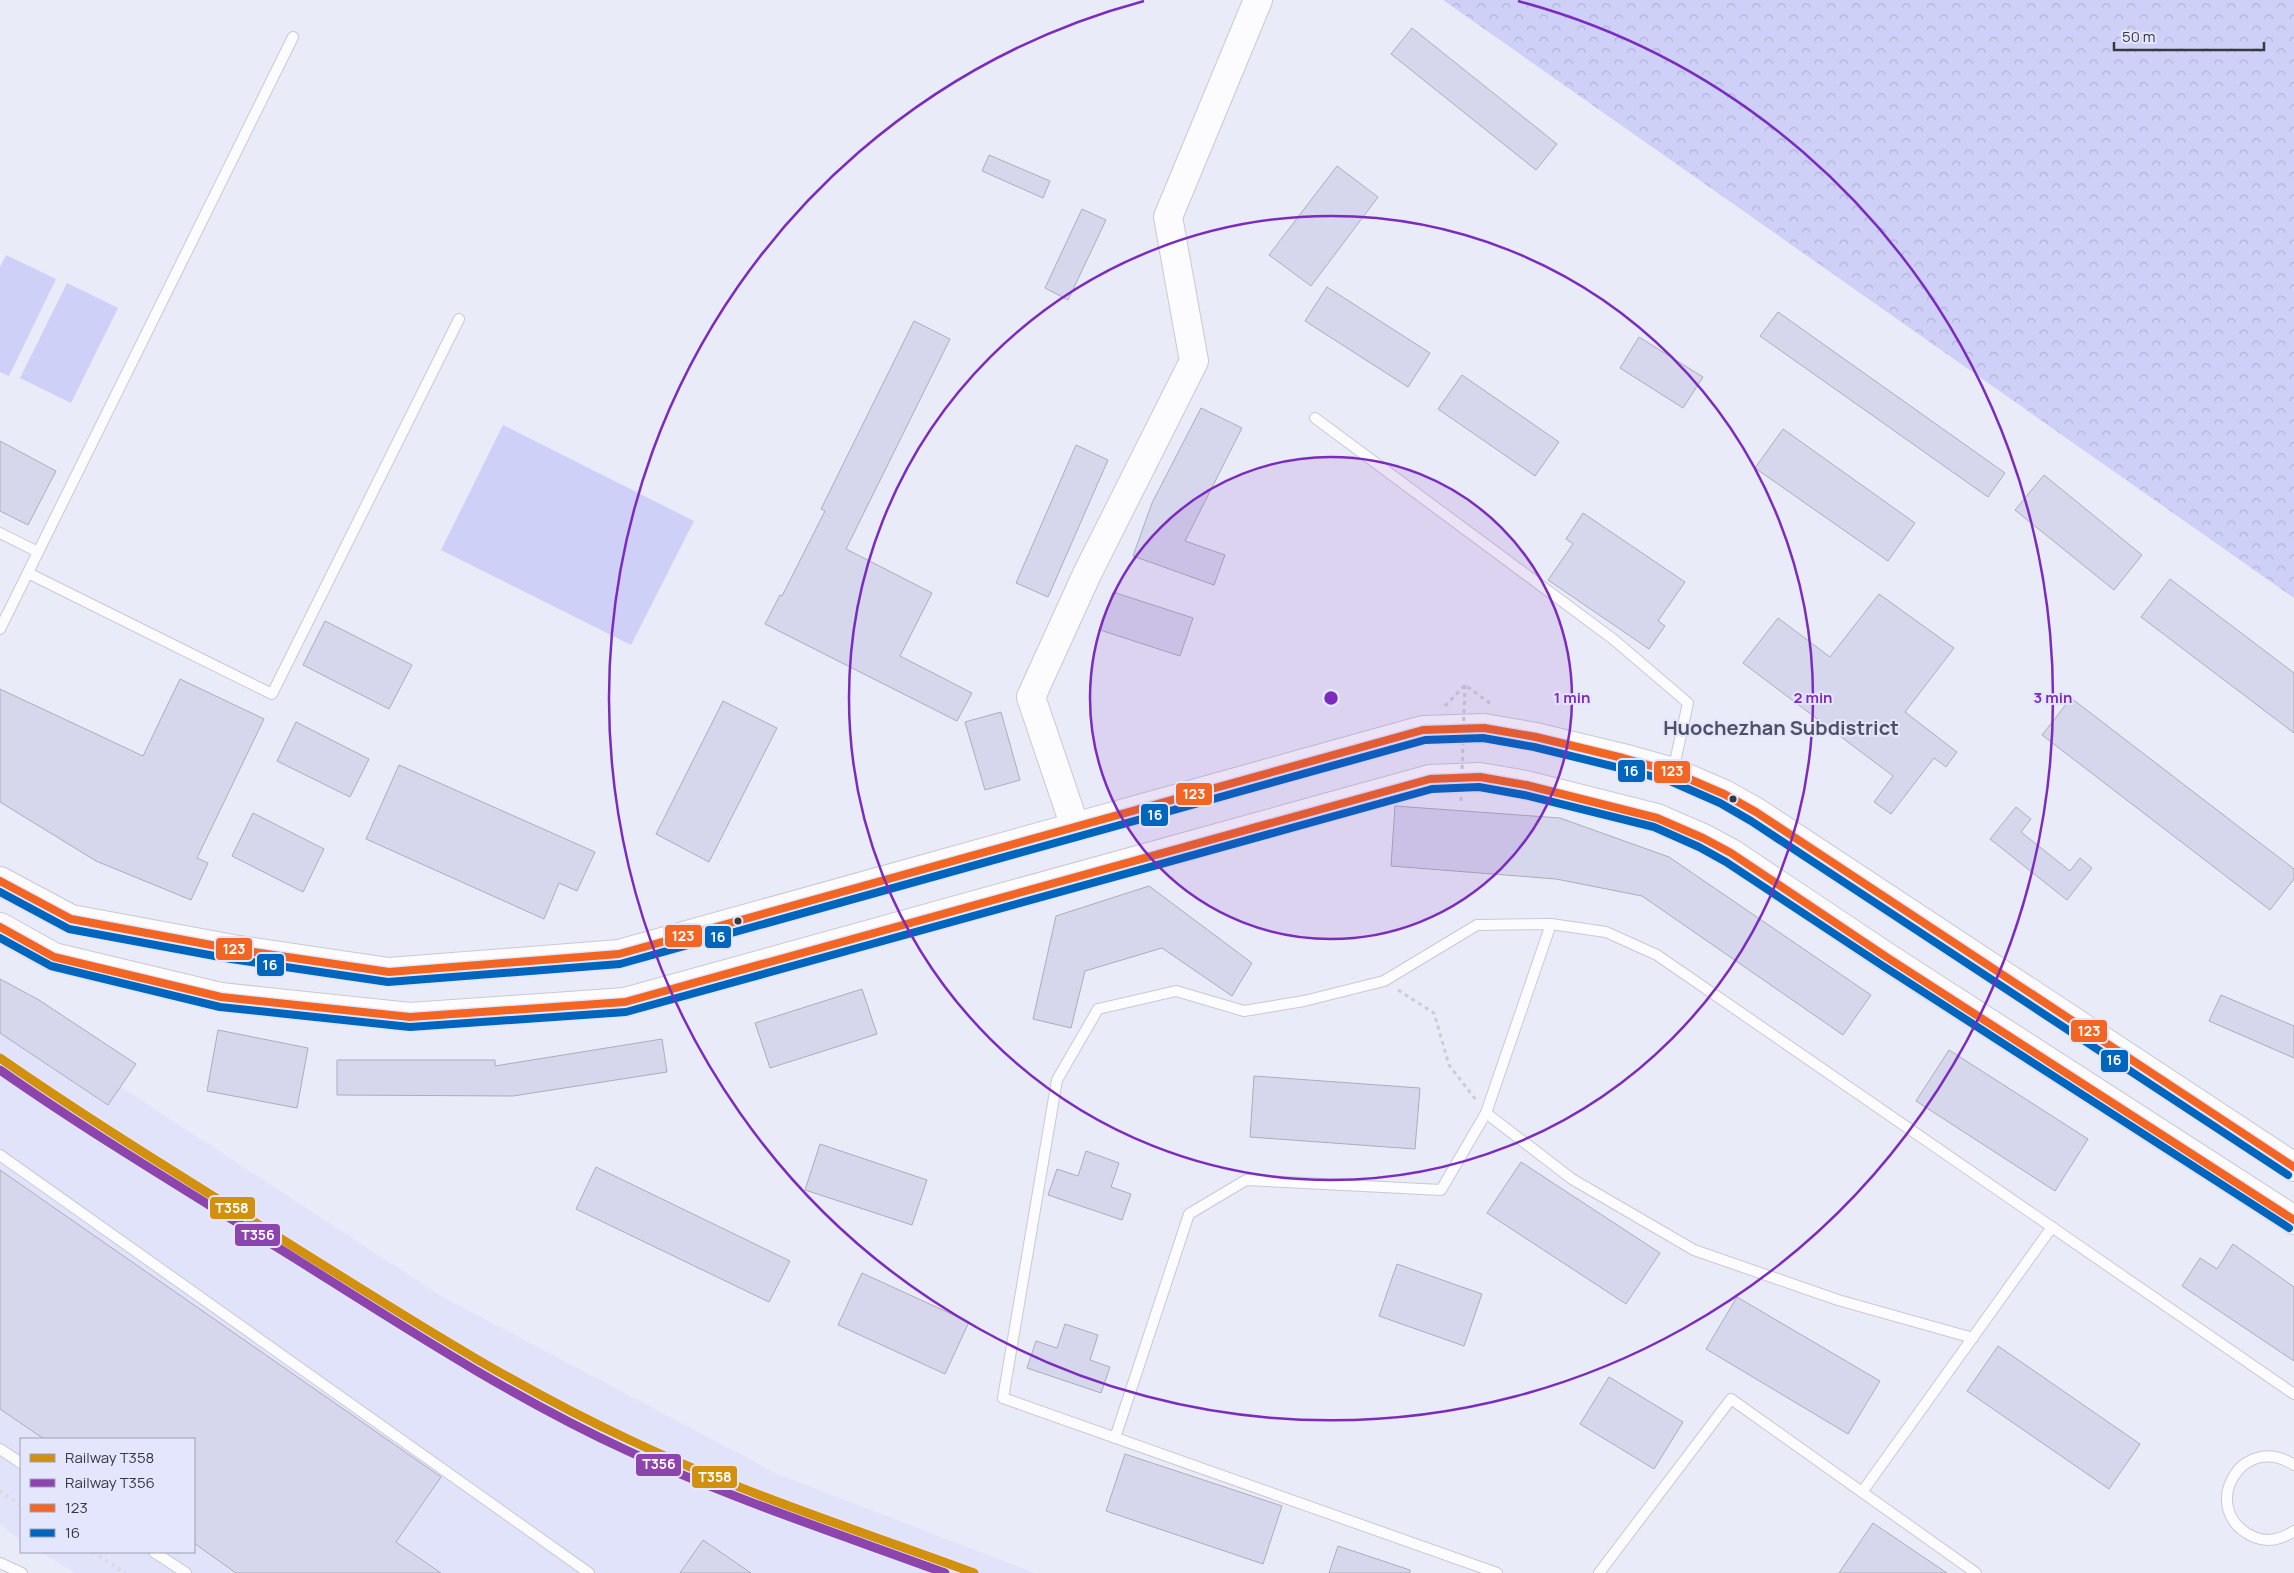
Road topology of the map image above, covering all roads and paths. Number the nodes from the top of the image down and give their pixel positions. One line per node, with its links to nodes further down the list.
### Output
1 (1258, 0): 12 (main road)
2 (293, 37): 6 (lane)
3 (459, 318): 7 (lane)
4 (1315, 418): 10 (lane)
5 (0, 533): 6 (lane)
6 (38, 552): 7 (lane)
7 (28, 574): 8 (lane)
8 (0, 629)
9 (1465, 685): 11 (path, bridge)
10 (1673, 772): 12 (main road); 19 (main road)
11 (1460, 801)
12 (1075, 827): 13 (main road)
13 (0, 881)
14 (1551, 924): 16 (lane); 17 (lane); 21 (lane)
15 (0, 927): 20 (main road)
16 (1384, 981): 17 (path); 24 (lane)
17 (1486, 1112): 22 (lane); 24 (lane)
18 (0, 1155): 34 (lane)
19 (2294, 1167)
20 (2294, 1220)
21 (2052, 1228): 22 (lane); 23 (lane)
22 (1973, 1338): 28 (lane)
23 (2294, 1394)
24 (1115, 1438): 35 (lane)
25 (0, 1449): 26 (lane)
26 (20, 1462)
27 (2294, 1465): 29 (lane)
28 (1862, 1492): 36 (lane); 37 (lane)
29 (2294, 1531)
30 (156, 1553): 33 (lane)
31 (0, 1563): 32 (lane)
32 (22, 1573)
33 (186, 1573)
34 (589, 1573)
35 (1497, 1573)
36 (1599, 1573)
37 (1976, 1573)

